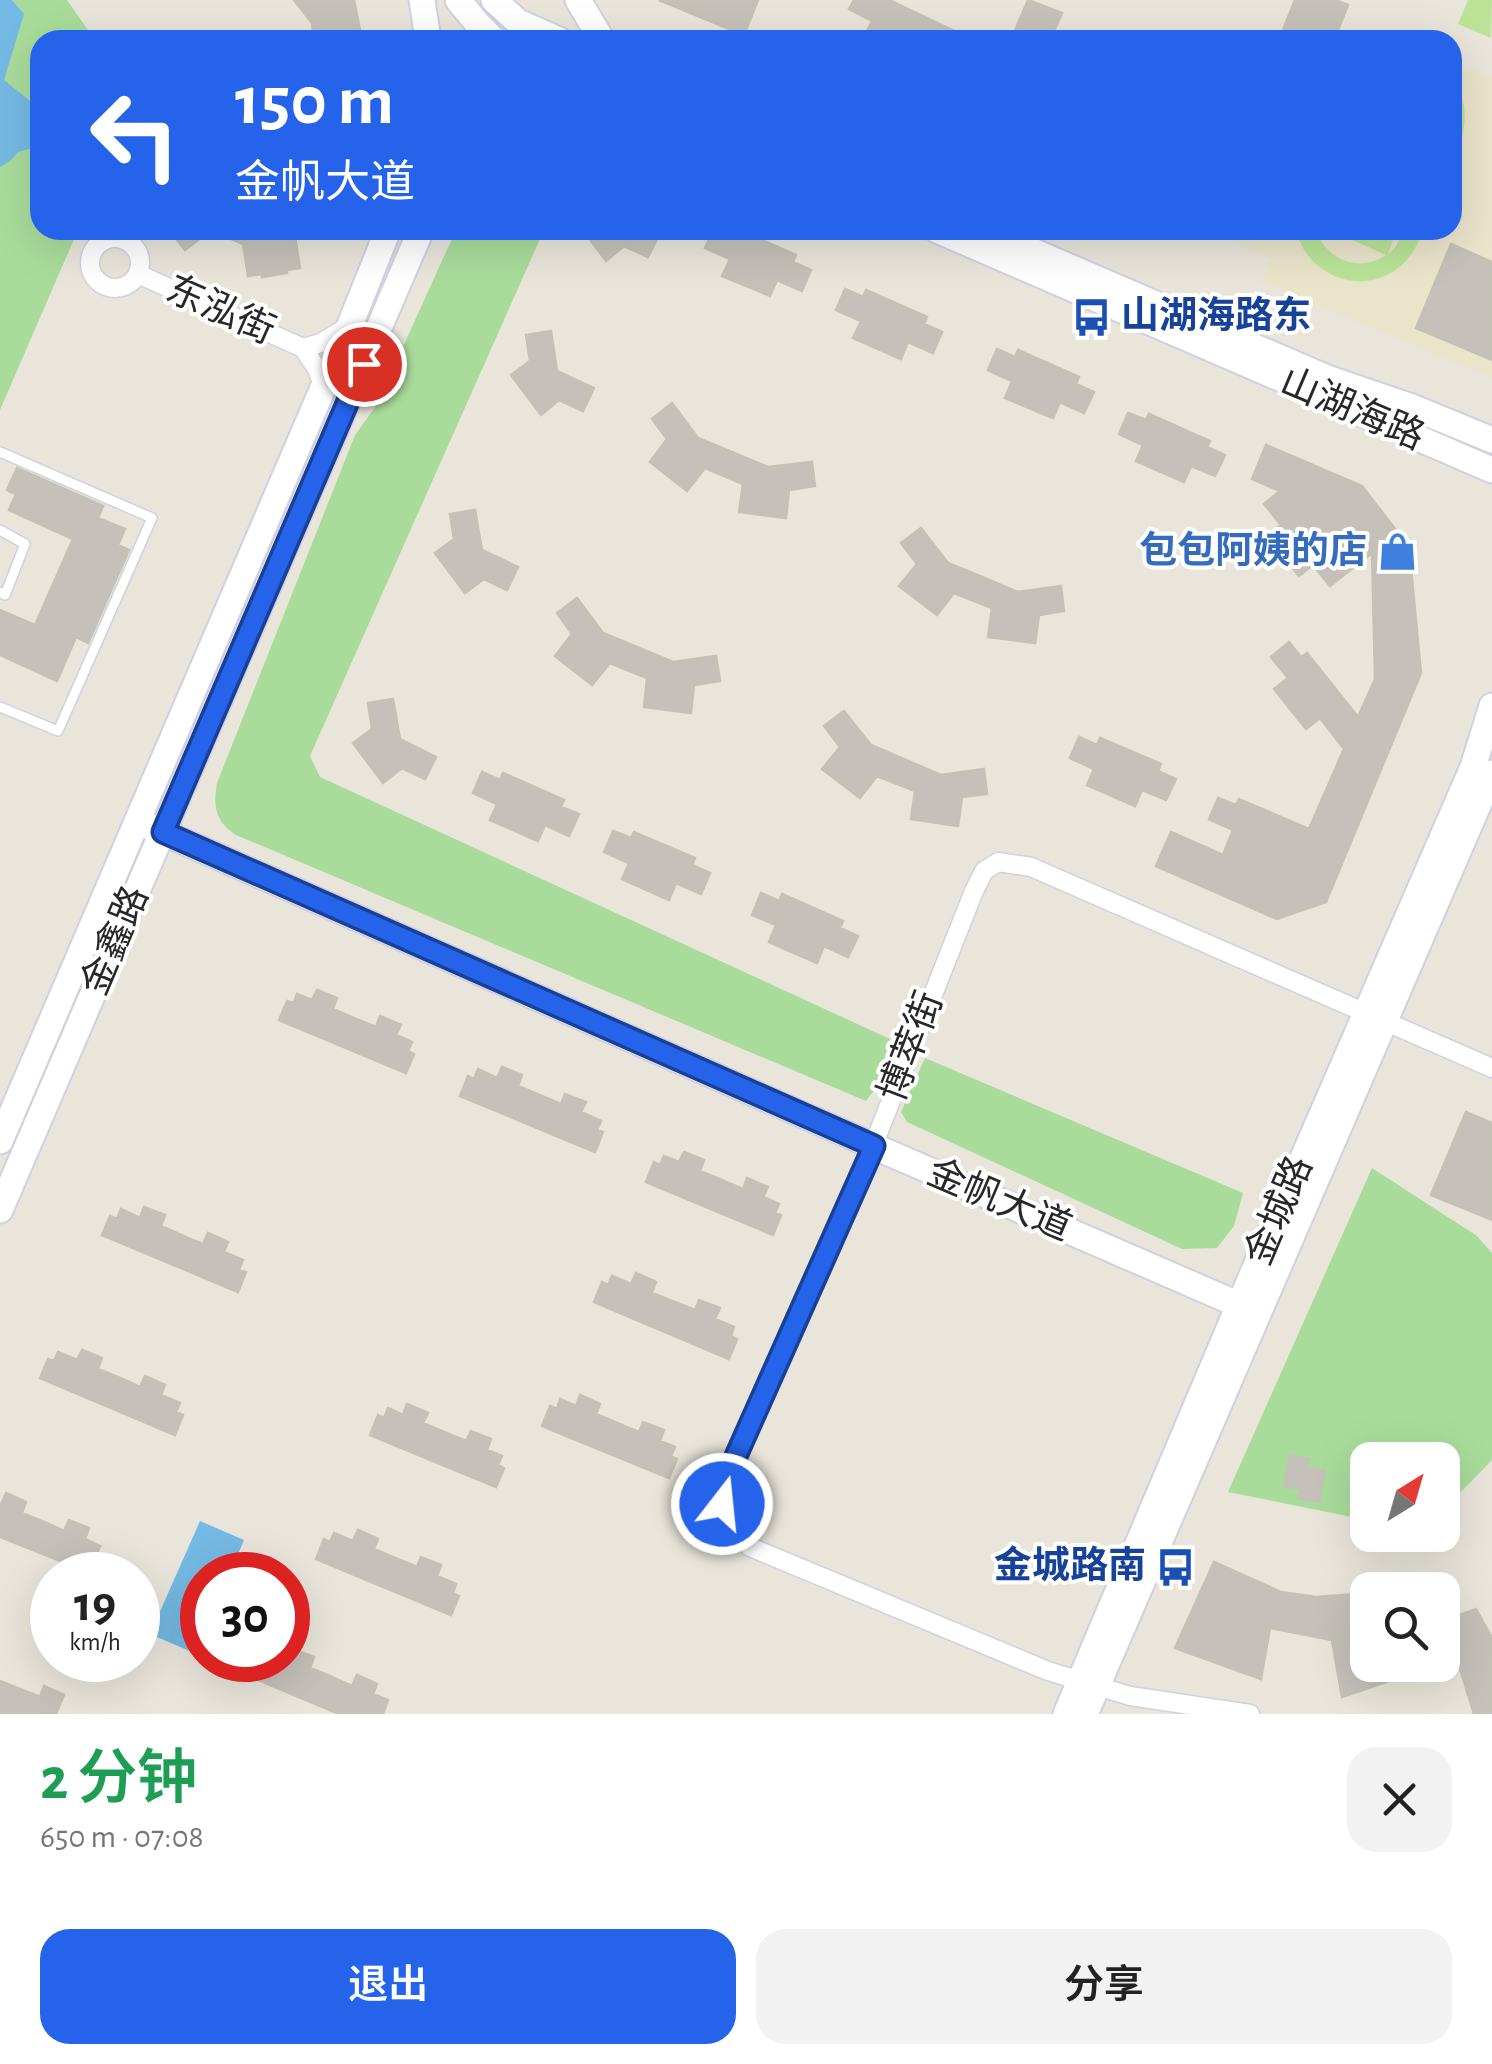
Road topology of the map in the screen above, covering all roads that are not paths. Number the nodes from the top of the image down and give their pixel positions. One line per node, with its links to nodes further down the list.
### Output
1 (422, 0): 6 (street)
2 (458, 0): 7 (street)
3 (493, 0): 5 (street); 8 (street)
4 (578, 0): 9 (street)
5 (518, 21)
6 (426, 30)
7 (477, 30)
8 (482, 30)
9 (596, 30)
10 (384, 240): 15 (street, 金鑫路)
11 (417, 240): 28 (street, 金鑫路)
12 (961, 240): 20 (street, 山湖海路)
13 (1007, 240): 18 (street, 山湖海路)
14 (138, 274): 16 (street, 东泓街)
15 (350, 325): 16 (street, 东泓街); 17 (street, 金鑫路)
16 (303, 348): 17 (street, 东泓街)
17 (323, 386): 27 (street, 金鑫路)
18 (1492, 440)
19 (0, 453): 24 (lane)
20 (1481, 465): 21 (street, 山湖海路)
21 (1492, 480)
22 (0, 530): 23 (lane)
23 (0, 592)
24 (0, 706)
25 (1492, 706): 29 (street, 金城路)
26 (1492, 773): 29 (street, 金城路)
27 (137, 821): 28 (street, 金帆大道); 31 (street, 金鑫路)
28 (163, 832): 32 (street, 金帆大道); 33 (street, 金鑫路)
29 (1375, 1017): 30 (street); 32 (street, 博萃街); 34 (street, 金城路)
30 (1492, 1068)
31 (0, 1142)
32 (874, 1146): 34 (street, 金帆大道); 35 (street, 博萃街)
33 (0, 1210)
34 (1249, 1309): 35 (street, 金城路)
35 (1089, 1683): 36 (street, 金城路); 37 (street, 金城路); 38 (street, 博萃街)
36 (1066, 1714)
37 (1085, 1714)
38 (1250, 1714)

